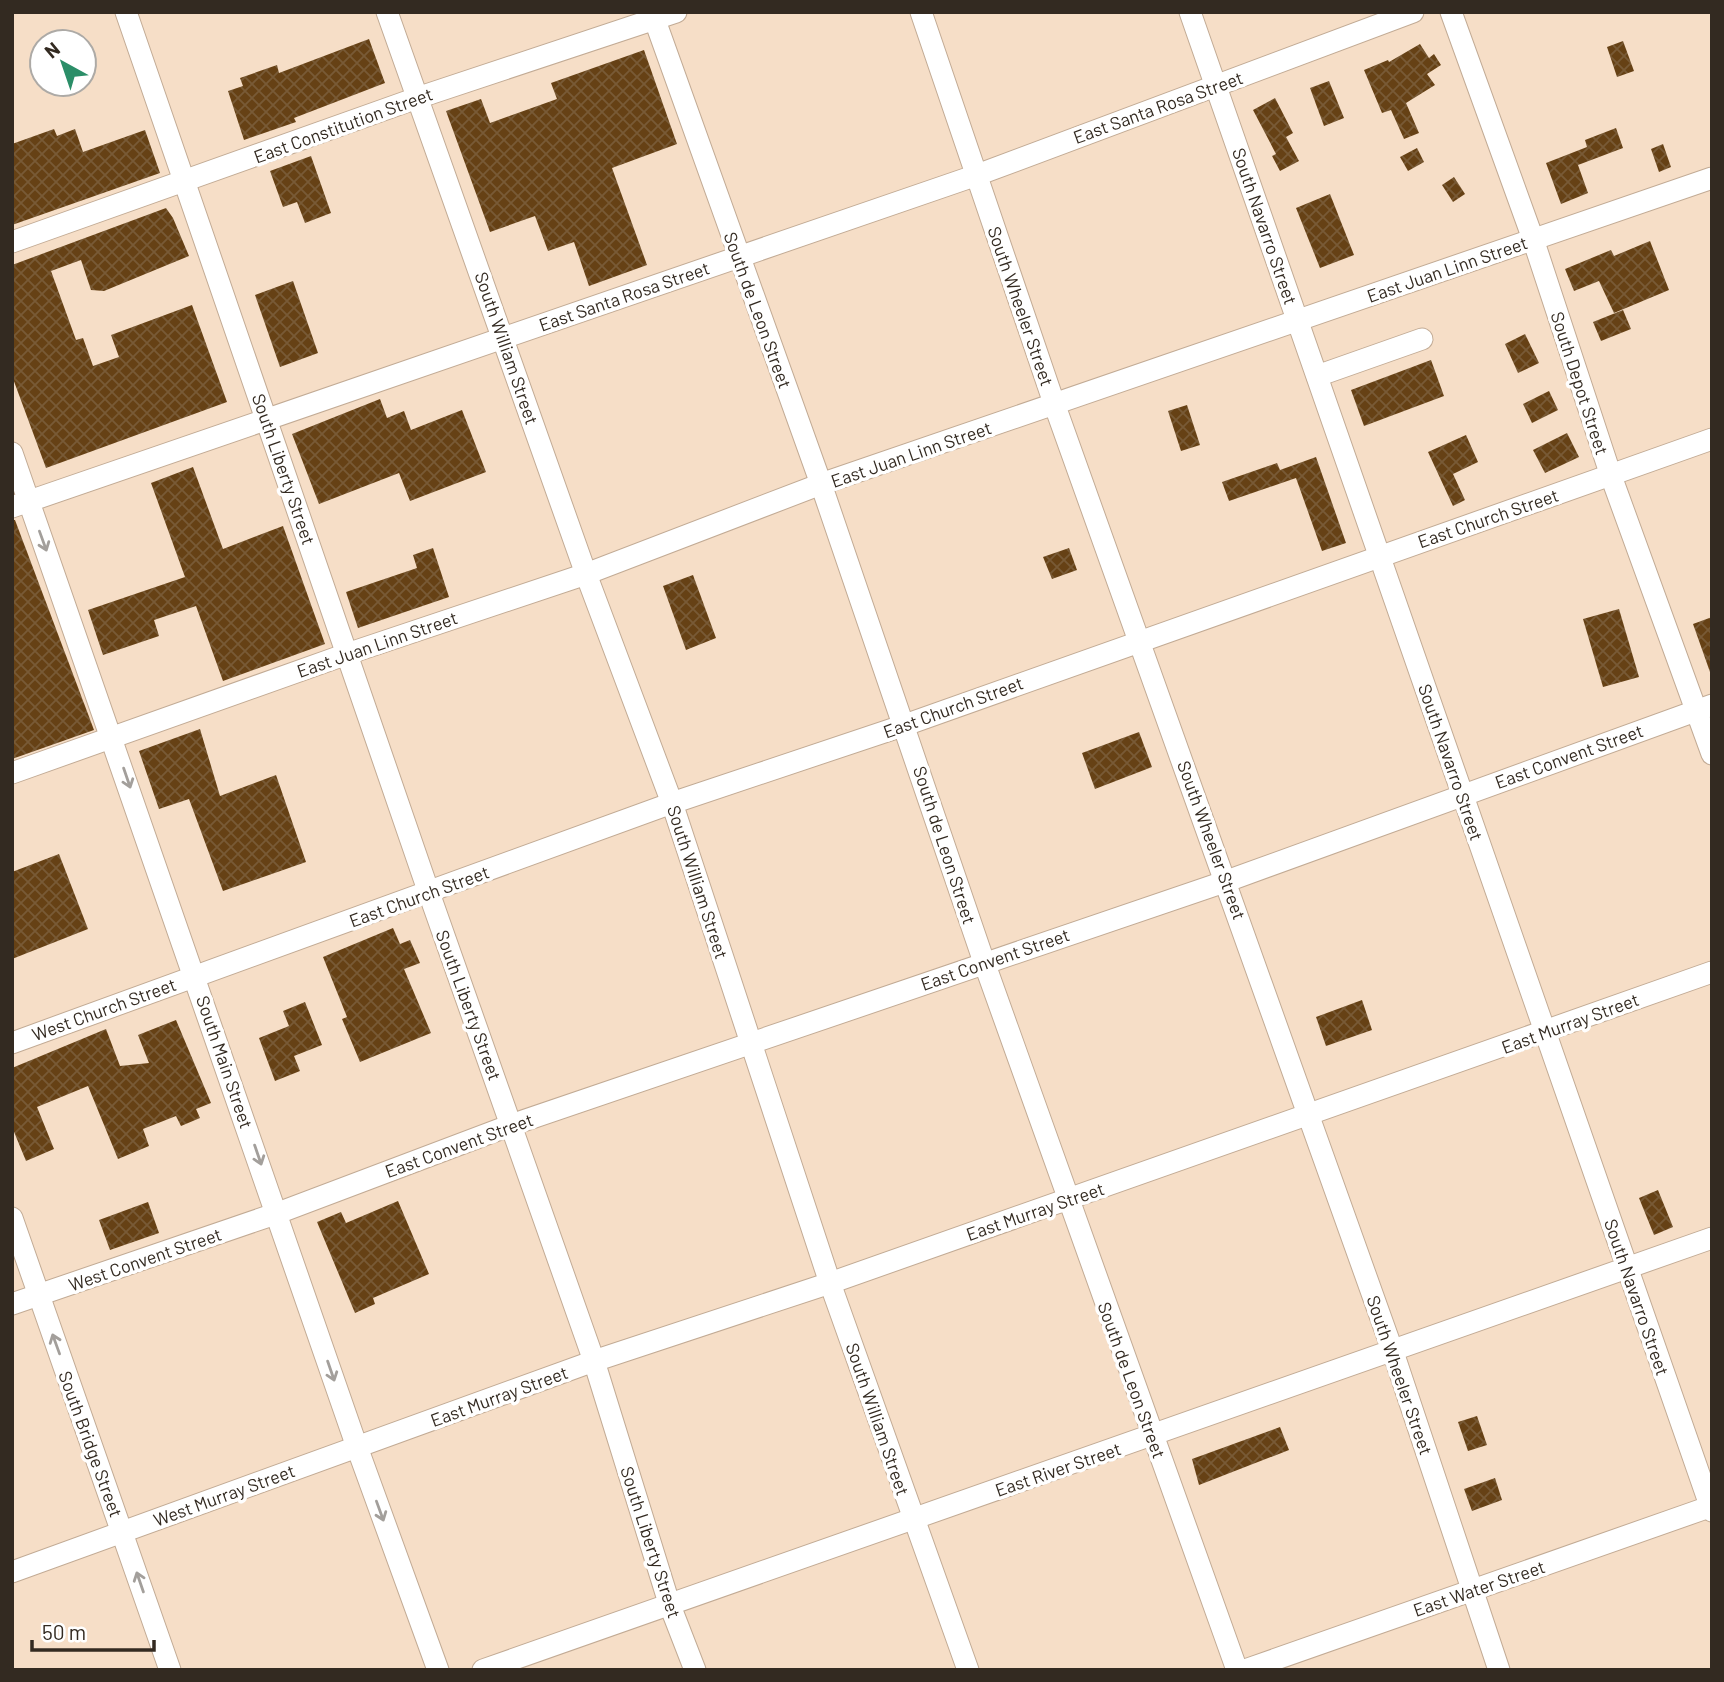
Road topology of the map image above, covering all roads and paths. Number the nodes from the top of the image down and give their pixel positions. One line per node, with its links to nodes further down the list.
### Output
1 (126, 12): 13 (street, South Liberty Street)
2 (387, 12): 10 (street, South William Street)
3 (676, 12): 8 (street, East Constitution Street)
4 (922, 12): 11 (street, South Wheeler Street)
5 (1191, 12): 9 (street, South Navarro Street)
6 (1413, 12): 9 (street, East Santa Rosa Street)
7 (1451, 12): 14 (street, South Depot Street)
8 (654, 16): 10 (street, East Constitution Street); 16 (street, South de Leon Street)
9 (1216, 86): 11 (street, East Santa Rosa Street); 17 (street, South Navarro Street)
10 (417, 98): 13 (street, East Constitution Street); 18 (street, South William Street)
11 (976, 175): 16 (street, East Santa Rosa Street); 21 (street, South Wheeler Street)
12 (1712, 178): 14 (street, East Juan Linn Street)
13 (183, 184): 15 (street, East Constitution Street); 22 (street, South Liberty Street)
14 (1533, 239): 17 (street, East Juan Linn Street); 25 (street, South Depot Street)
15 (12, 242)
16 (738, 257): 18 (street, East Santa Rosa Street); 26 (street, South de Leon Street)
17 (1298, 321): 20 (street, South Navarro Street); 21 (street, East Juan Linn Street)
18 (503, 337): 22 (street, East Santa Rosa Street); 29 (street, South William Street)
19 (1422, 339): 20 (street)
20 (1317, 376): 28 (street, South Navarro Street)
21 (1055, 406): 26 (street, East Juan Linn Street); 30 (street, South Wheeler Street)
22 (268, 419): 27 (street, East Santa Rosa Street); 31 (street, South Liberty Street)
23 (1712, 439): 25 (street, East Church Street)
24 (12, 453): 27 (street, South Main Street)
25 (1611, 476): 28 (street, East Church Street); 32 (street, South Depot Street)
26 (821, 484): 29 (street, East Juan Linn Street); 33 (street, South de Leon Street)
27 (20, 504): 34 (street, South Main Street, one-way to 34)
28 (1379, 554): 30 (street, East Church Street); 37 (street, South Navarro Street)
29 (586, 574): 31 (street, East Juan Linn Street); 38 (street, South William Street)
30 (1140, 640): 33 (street, East Church Street); 39 (street, South Wheeler Street)
31 (347, 654): 34 (street, East Juan Linn Street); 40 (street, South Liberty Street)
32 (1704, 707): 35 (street, South Depot Street); 37 (street, East Convent Street)
33 (905, 725): 38 (street, East Church Street); 41 (street, South de Leon Street)
34 (113, 738): 36 (street, East Juan Linn Street); 43 (street, South Main Street, one-way to 43)
35 (1712, 754)
36 (12, 773)
37 (1462, 794): 39 (street, East Convent Street); 44 (street, South Navarro Street)
38 (672, 803): 40 (street, East Church Street); 46 (street, South William Street)
39 (1227, 881): 41 (street, East Convent Street); 47 (street, South Wheeler Street)
40 (429, 893): 43 (street, East Church Street); 48 (street, South Liberty Street)
41 (984, 962): 46 (street, East Convent Street); 49 (street, South de Leon Street)
42 (1712, 972): 44 (street, East Murray Street)
43 (195, 976): 45 (street, West Church Street); 50 (street, South Main Street, one-way to 50)
44 (1545, 1032): 47 (street, East Murray Street); 53 (street, South Navarro Street)
45 (12, 1043)
46 (752, 1043): 48 (street, East Convent Street); 54 (street, South William Street)
47 (1309, 1116): 49 (street, East Murray Street); 57 (street, South Wheeler Street)
48 (511, 1125): 50 (street, East Convent Street); 58 (street, South Liberty Street)
49 (1068, 1199): 54 (street, East Murray Street); 59 (street, South de Leon Street)
50 (278, 1213): 55 (street, West Convent Street); 60 (street, South Main Street, one-way to 60)
51 (12, 1218): 55 (street, South Bridge Street)
52 (1712, 1238): 53 (street, East River Street)
53 (1627, 1268): 57 (street, East River Street); 61 (street, South Navarro Street)
54 (830, 1283): 58 (street, East Murray Street); 62 (street, South William Street)
55 (38, 1295): 56 (street, West Convent Street); 63 (street, South Bridge Street, one-way to 55)
56 (12, 1304)
57 (1393, 1352): 59 (street, East River Street); 65 (street, South Wheeler Street)
58 (594, 1361): 60 (street, East Murray Street); 66 (street, South Liberty Street)
59 (1152, 1437): 62 (street, East River Street); 72 (street, South de Leon Street)
60 (357, 1447): 63 (street, West Murray Street); 68 (street, South Main Street, one-way to 68)
61 (1711, 1508): 65 (street, East Water Street)
62 (914, 1518): 66 (street, East River Street); 71 (street, South William Street)
63 (123, 1532): 64 (street, West Murray Street); 67 (street, South Bridge Street, one-way to 63)
64 (12, 1572)
65 (1471, 1591): 73 (street, East Water Street); 74 (street, South Wheeler Street)
66 (669, 1603): 69 (street, East River Street); 70 (street, South Liberty Street)
67 (170, 1670)
68 (438, 1670)
69 (483, 1670)
70 (695, 1670)
71 (968, 1670)
72 (1237, 1670)
73 (1245, 1670)
74 (1499, 1670)

